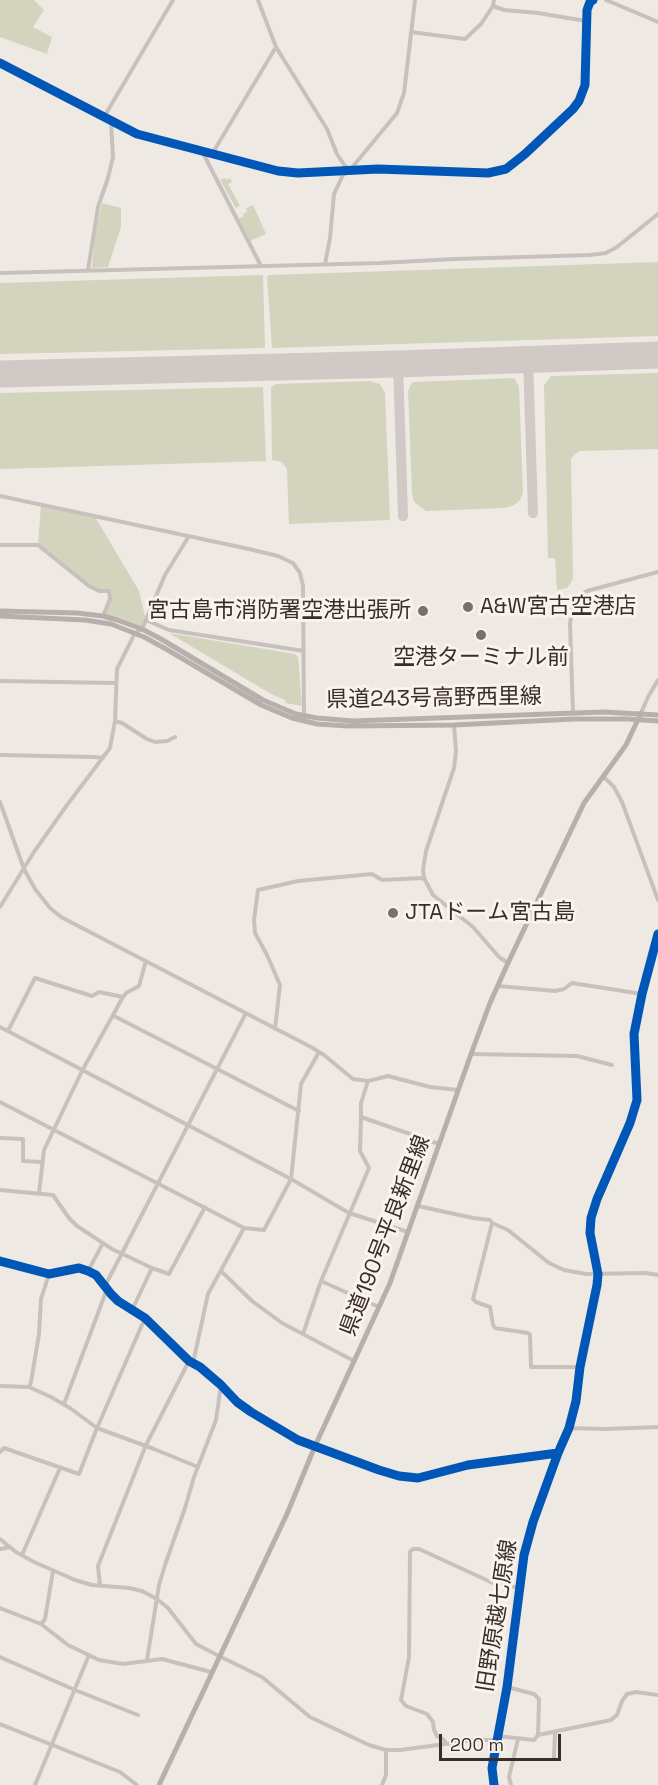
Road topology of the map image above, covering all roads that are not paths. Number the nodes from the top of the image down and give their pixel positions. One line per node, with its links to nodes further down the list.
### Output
1 (172, 0): 13 (street)
2 (258, 0): 11 (street)
3 (414, 0): 10 (street)
4 (494, 0): 7 (street)
5 (593, 0): 8 (street)
6 (606, 0): 9 (street)
7 (493, 6): 8 (street); 10 (street)
8 (586, 21): 17 (street)
9 (658, 22)
10 (411, 32): 17 (street)
11 (276, 48): 16 (street); 17 (street)
12 (0, 63): 13 (street)
13 (104, 117): 14 (street)
14 (111, 122): 15 (street); 21 (street)
15 (203, 152): 16 (street); 20 (street)
16 (212, 154): 17 (street)
17 (350, 170): 19 (street)
18 (658, 214): 19 (street)
19 (325, 264): 20 (street)
20 (261, 266): 21 (street)
21 (88, 270): 22 (street)
22 (0, 273)
23 (0, 496): 24 (street)
24 (189, 536): 30 (street); 33 (street)
25 (0, 545): 29 (street)
26 (658, 572): 37 (street)
27 (0, 610): 29 (main road, 県道243号高野西里線)
28 (0, 616): 32 (main road, 県道243号高野西里線)
29 (103, 616): 31 (main road, 県道243号高野西里線)
30 (146, 620): 31 (street); 33 (street)
31 (142, 629): 32 (street); 39 (main road, 県道243号高野西里線)
32 (135, 633): 36 (street); 43 (main road, 県道243号高野西里線)
33 (304, 651): 39 (street)
34 (658, 680): 40 (street)
35 (0, 681): 36 (street)
36 (115, 683): 41 (street)
37 (573, 713): 39 (main road, 県道243号高野西里線); 40 (main road, 県道243号高野西里線)
38 (658, 715): 40 (main road)
39 (304, 716)
40 (640, 716): 42 (main road); 43 (main road, 県道243号高野西里線); 47 (main road, 県道190号平良新里線)
41 (115, 721): 44 (street); 46 (street)
42 (658, 721)
43 (454, 725): 50 (street)
44 (175, 737)
45 (0, 755): 46 (street)
46 (103, 758): 49 (street)
47 (603, 776): 51 (street); 56 (main road, 県道190号平良新里線)
48 (0, 802): 49 (street)
49 (24, 869): 52 (street); 55 (street)
50 (424, 878): 56 (street); 63 (street)
51 (658, 900)
52 (0, 907)
53 (658, 934): 54 (street, 旧野原越七原線)
54 (657, 944): 58 (street, 旧野原越七原線)
55 (146, 961): 59 (street); 60 (street)
56 (508, 963): 57 (main road, 県道190号平良新里線)
57 (498, 986): 58 (street); 66 (main road, 県道190号平良新里線)
58 (642, 994): 97 (street, 旧野原越七原線)
59 (123, 997): 61 (street); 64 (street)
60 (246, 1013): 63 (street); 68 (street)
61 (114, 1016): 68 (street); 69 (street)
62 (0, 1027): 64 (street)
63 (275, 1029): 65 (street)
64 (8, 1031): 69 (street)
65 (319, 1052): 70 (street); 73 (street)
66 (471, 1054): 67 (street); 71 (main road, 県道190号平良新里線)
67 (612, 1065)
68 (217, 1069): 73 (street); 75 (street)
69 (82, 1071): 75 (street); 76 (street)
70 (368, 1081): 71 (street); 74 (street)
71 (459, 1090): 78 (main road, 県道190号平良新里線)
72 (0, 1102): 76 (street)
73 (298, 1111): 80 (street)
74 (361, 1117): 78 (street); 86 (street)
75 (188, 1125): 80 (street); 81 (street)
76 (56, 1129): 79 (street); 81 (street)
77 (0, 1138): 79 (street)
78 (439, 1144): 84 (main road, 県道190号平良新里線)
79 (42, 1162): 83 (street)
80 (291, 1179): 86 (street); 88 (street)
81 (158, 1183): 85 (street); 91 (street)
82 (0, 1190): 83 (street)
83 (39, 1193): 90 (street)
84 (418, 1206): 87 (street); 89 (main road, 県道190号平良新里線)
85 (206, 1207): 88 (street); 93 (street)
86 (349, 1213): 89 (street); 99 (street)
87 (492, 1222): 97 (street); 107 (street)
88 (244, 1228): 95 (street)
89 (408, 1232): 101 (main road, 県道190号平良新里線)
90 (103, 1243): 91 (street); 94 (street)
91 (122, 1254): 93 (street); 100 (street)
92 (0, 1260): 96 (street)
93 (152, 1268): 102 (street)
94 (88, 1270): 96 (street); 100 (street)
95 (221, 1271): 104 (street); 105 (street)
96 (49, 1274): 110 (street)
97 (598, 1274): 98 (street); 107 (street, 旧野原越七原線)
98 (658, 1275)
99 (321, 1281): 101 (street); 104 (street)
100 (106, 1288): 102 (street); 111 (street)
101 (379, 1307): 106 (main road, 県道190号平良新里線)
102 (132, 1310): 103 (street)
103 (145, 1318): 105 (street); 113 (street)
104 (303, 1334): 106 (street)
105 (191, 1362): 108 (street); 115 (street)
106 (354, 1362): 116 (main road, 県道190号平良新里線)
107 (579, 1367): 114 (street, 旧野原越七原線)
108 (221, 1385): 116 (street); 119 (street)
109 (0, 1386): 110 (street)
110 (29, 1388): 111 (street)
111 (64, 1404): 113 (street)
112 (658, 1427): 114 (street)
113 (97, 1428): 115 (street); 120 (street)
114 (569, 1428): 118 (street, 旧野原越七原線)
115 (146, 1445): 119 (street); 126 (street)
116 (315, 1446): 118 (street); 132 (main road, 県道190号平良新里線)
117 (0, 1452): 120 (street)
118 (558, 1453): 127 (street, 旧野原越七原線)
119 (198, 1467): 128 (street)
120 (60, 1468): 124 (street)
121 (0, 1539): 122 (street)
122 (10, 1547): 123 (street); 124 (street)
123 (0, 1549)
124 (22, 1555): 125 (street)
125 (53, 1571): 126 (street); 130 (street)
126 (100, 1586): 128 (street)
127 (520, 1588): 136 (street, 旧野原越七原線); 146 (street)
128 (157, 1599): 132 (street); 134 (street)
129 (0, 1608): 130 (street)
130 (42, 1624): 131 (street)
131 (89, 1655): 134 (street); 137 (street)
132 (219, 1656): 135 (main road, 県道190号平良新里線); 147 (street)
133 (0, 1657): 137 (street)
134 (147, 1660): 135 (street)
135 (211, 1672): 151 (main road, 県道190号平良新里線)
136 (507, 1687): 142 (street); 143 (street, 旧野原越七原線)
137 (75, 1690): 139 (street); 145 (street)
138 (658, 1695): 141 (street)
139 (138, 1715)
140 (0, 1724): 145 (street)
141 (555, 1732): 142 (street); 148 (street)
142 (538, 1736): 144 (street)
143 (497, 1738): 144 (street); 146 (street); 153 (street, 旧野原越七原線)
144 (518, 1739): 154 (street)
145 (52, 1744): 149 (street); 150 (street)
146 (446, 1744): 147 (street)
147 (386, 1750): 152 (street)
148 (554, 1758)
149 (35, 1785)
150 (137, 1785)
151 (159, 1785)
152 (382, 1785)
153 (494, 1785)
154 (511, 1785)

